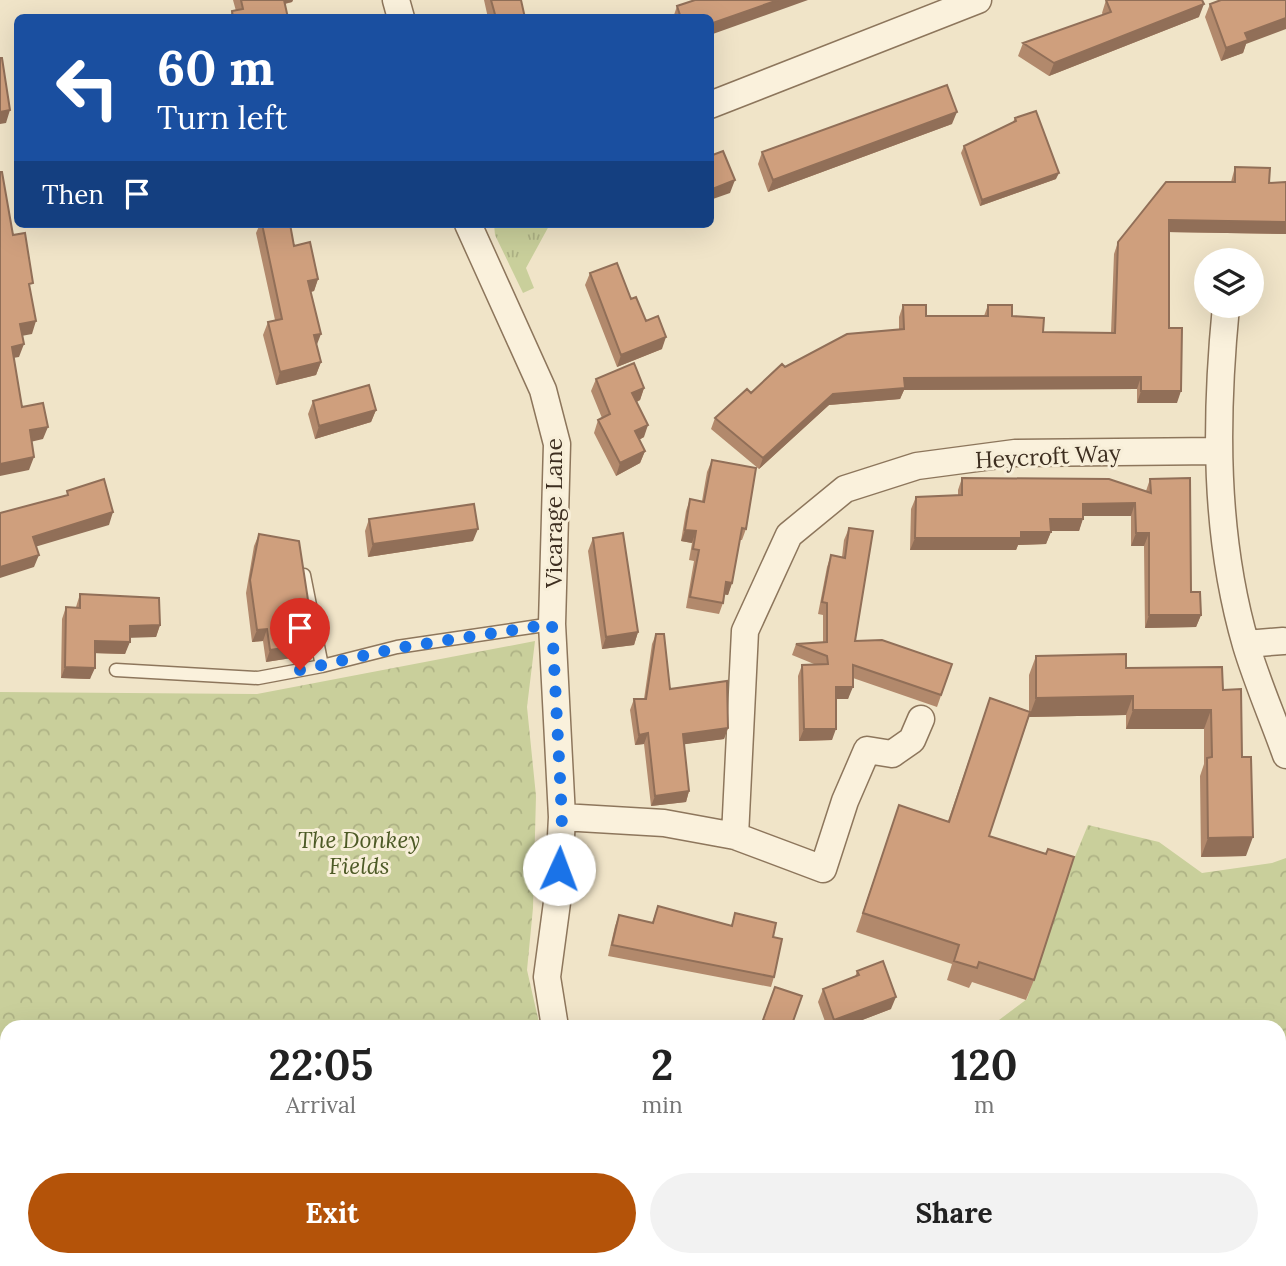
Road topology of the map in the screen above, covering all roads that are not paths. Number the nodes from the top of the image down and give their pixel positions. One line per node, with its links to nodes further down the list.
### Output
1 (978, 0): 2 (street)
2 (714, 103)
3 (470, 228): 7 (street, Vicarage Lane)
4 (1225, 318): 5 (street)
5 (1217, 452): 9 (street); 15 (street, Heycroft Way)
6 (304, 575): 10 (lane)
7 (552, 624): 10 (lane); 14 (street, Vicarage Lane)
8 (1283, 641): 9 (street)
9 (1245, 644): 13 (street)
10 (322, 666): 11 (lane)
11 (116, 670)
12 (921, 719): 15 (street)
13 (1286, 755)
14 (562, 817): 15 (street); 16 (street, Vicarage Lane)
15 (735, 836)
16 (554, 1020)

